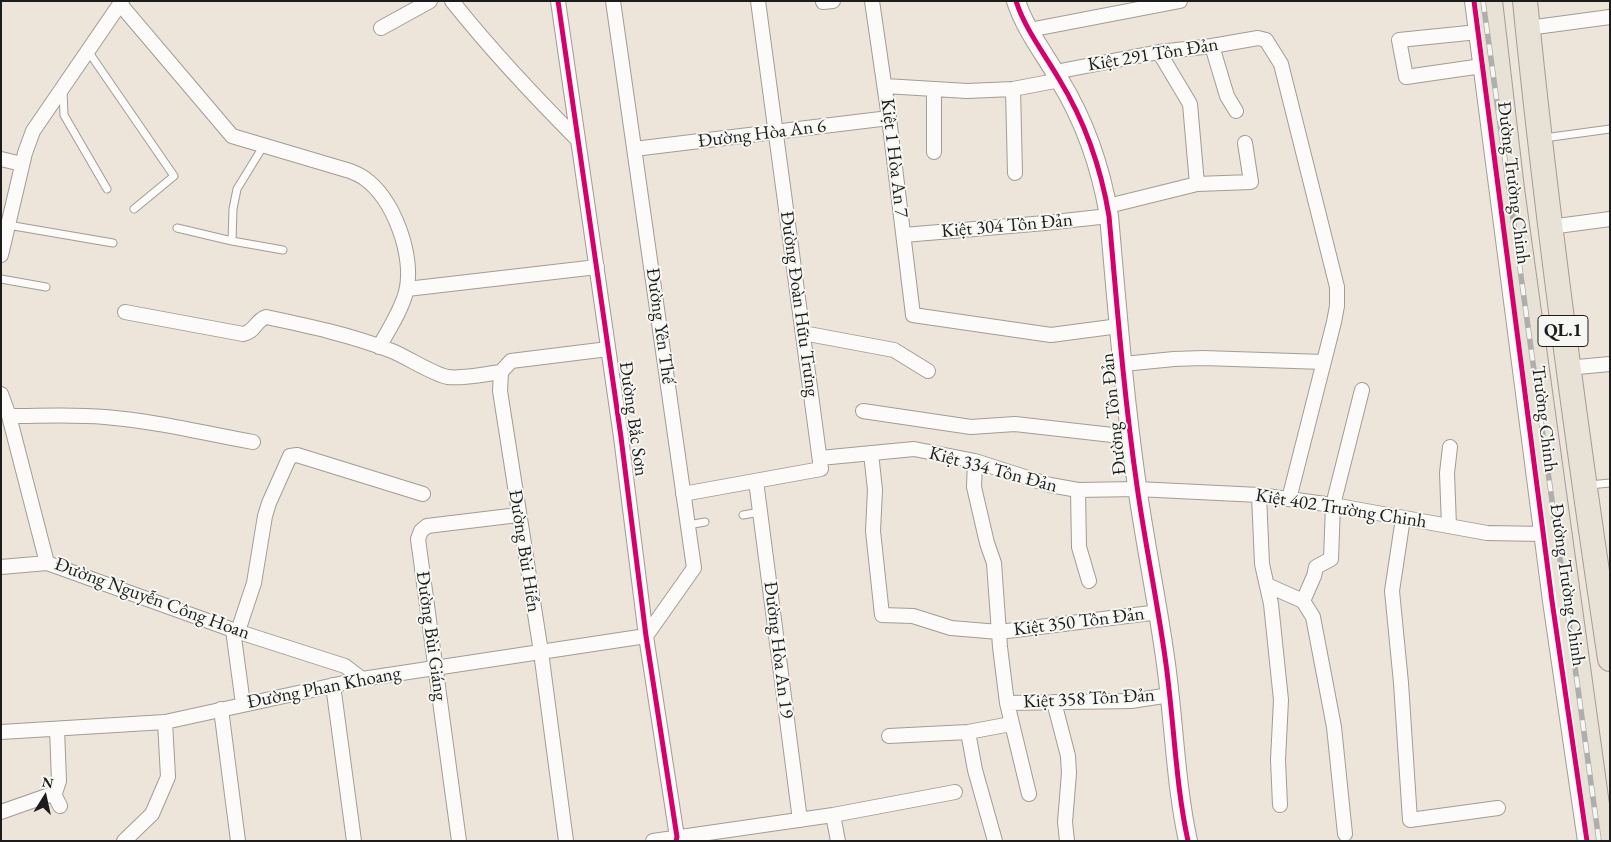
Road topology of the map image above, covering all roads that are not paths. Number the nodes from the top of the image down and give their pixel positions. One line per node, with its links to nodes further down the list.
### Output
1 (430, 1): 14 (street)
2 (452, 1): 32 (street)
3 (558, 1): 32 (street, Đường Bắc Sơn)
4 (613, 1): 35 (street, Đường Yên Thế)
5 (758, 1): 30 (street, Đường Đoàn Hữu Trưng)
6 (872, 1): 23 (street, Kiệt 1 Hòa An 7)
7 (1016, 1): 16 (street, Đường Tôn Đản)
8 (1180, 1): 16 (street)
9 (1474, 1): 17 (street, Trường Chinh)
10 (1490, 1): 43 (highway, Đường Trường Chinh / QL.1)
11 (1525, 1): 15 (highway, Đường Trường Chinh / QL.1)
12 (121, 3): 19 (street); 34 (street)
13 (1610, 17): 15 (street)
14 (381, 28)
15 (1528, 28): 31 (highway, Đường Trường Chinh / QL.1)
16 (1029, 30): 22 (street, Đường Tôn Đản)
17 (1478, 32): 21 (street, Trường Chinh); 21 (street)
18 (1212, 46): 20 (street, Kiệt 291 Tôn Đản); 27 (street); 64 (street, Kiệt 291 Tôn Đản)
19 (88, 51): 24 (street); 44 (lane)
20 (1159, 52): 22 (street, Kiệt 291 Tôn Đản); 40 (street)
21 (1482, 66): 97 (street, Trường Chinh)
22 (1057, 76): 26 (street, Kiệt 291 Tôn Đản); 45 (street, Đường Tôn Đản)
23 (885, 86): 25 (street, Kiệt 291 Tôn Đản); 28 (street, Kiệt 1 Hòa An 7)
24 (63, 88): 38 (street); 42 (lane)
25 (934, 89): 26 (street, Kiệt 291 Tôn Đản); 36 (street)
26 (1013, 90): 39 (street)
27 (1236, 111)
28 (889, 118): 30 (street, Đường Hòa An 6); 50 (street, Kiệt 1 Hòa An 7)
29 (1610, 129): 31 (lane)
30 (776, 132): 35 (street, Đường Hòa An 6); 61 (street, Đường Đoàn Hữu Trưng)
31 (1539, 138): 41 (highway, Đường Trường Chinh / QL.1)
32 (578, 140): 55 (street, Đường Bắc Sơn)
33 (1245, 144): 40 (street, Kiệt 304 Tôn Đản)
34 (264, 145): 51 (lane); 58 (street)
35 (634, 149): 86 (street, Đường Yên Thế)
36 (934, 152)
37 (1, 159): 38 (street)
38 (22, 164): 47 (street)
39 (1015, 173)
40 (1197, 184): 45 (street, Kiệt 304 Tôn Đản)
41 (1544, 186): 43 (highway); 48 (highway, Đường Trường Chinh / QL.1)
42 (107, 189)
43 (1512, 190): 144 (highway, Đường Trường Chinh / QL.1)
44 (134, 209)
45 (1108, 211): 50 (street, Kiệt 304 Tôn Đản); 60 (street, Đường Tôn Đản)
46 (1610, 219): 48 (street, Đường Trường Chinh)
47 (8, 225): 52 (lane); 54 (street)
48 (1550, 227): 67 (highway, Đường Trường Chinh / QL.1)
49 (177, 228): 51 (lane)
50 (904, 235): 60 (street, Kiệt 1 Hòa An 7)
51 (232, 241): 53 (lane)
52 (113, 243)
53 (283, 250)
54 (1, 255)
55 (597, 267): 58 (street); 63 (street, Đường Bắc Sơn)
56 (1, 279): 57 (lane)
57 (46, 287)
58 (406, 289): 62 (street)
59 (125, 312): 62 (street)
60 (1119, 326): 65 (street, Đường Tôn Đản)
61 (803, 333): 68 (street); 78 (street, Đường Đoàn Hữu Trưng)
62 (379, 347): 69 (street)
63 (608, 349): 69 (street); 107 (street, Đường Bắc Sơn)
64 (1324, 362): 65 (street, Đường Tôn Đản); 88 (street)
65 (1123, 364): 74 (street, Đường Tôn Đản)
66 (1610, 364): 67 (street)
67 (1567, 368): 82 (highway, Đường Trường Chinh / QL.1)
68 (928, 371)
69 (501, 372): 91 (street, Đường Bùi Hiển)
70 (1362, 390): 89 (street)
71 (1, 394): 73 (street, Đường Nguyễn Công Hoan)
72 (863, 411): 74 (street, Đường Tôn Đản)
73 (9, 416): 75 (street); 98 (street, Đường Nguyễn Công Hoan)
74 (1130, 437): 83 (street, Đường Tôn Đản)
75 (253, 442)
76 (1450, 447): 96 (street)
77 (871, 453): 78 (street, Kiệt 334 Tôn Đản); 79 (street, Kiệt 334 Tôn Đản); 105 (street)
78 (820, 458): 80 (street)
79 (975, 461): 84 (street, Kiệt 334 Tôn Đản); 105 (street)
80 (756, 481): 86 (street); 90 (street, Đường Hòa An 19)
81 (1610, 483): 82 (lane)
82 (1583, 485): 106 (highway, Đường Trường Chinh / QL.1)
83 (1137, 489): 84 (street, Kiệt 334 Tôn Đản); 87 (street, Kiệt 402 Trường Chinh); 103 (street, Đường Tôn Đản)
84 (1078, 490): 100 (street)
85 (423, 494): 104 (street)
86 (684, 494): 95 (street, Đường Yên Thế)
87 (1259, 495): 88 (street, Kiệt 402 Trường Chinh); 101 (street)
88 (1289, 498): 89 (street, Kiệt 402 Trường Chinh)
89 (1333, 505): 93 (street, Kiệt 402 Trường Chinh); 102 (street)
90 (761, 512): 92 (lane); 130 (street, Đường Hòa An 19)
91 (518, 515): 108 (street, Đường Bùi Hiển); 110 (street, Đường Bùi Giáng)
92 (743, 516)
93 (1403, 518): 96 (street, Kiệt 402 Trường Chinh); 127 (street)
94 (705, 522): 95 (lane)
95 (688, 525): 107 (street, Đường Yên Thế)
96 (1449, 526): 97 (street, Kiệt 402 Trường Chinh)
97 (1544, 534): 143 (street, Trường Chinh)
98 (47, 563): 99 (street); 104 (street, Đường Nguyễn Công Hoan)
99 (1, 568)
100 (1089, 581)
101 (1267, 585): 102 (street); 126 (street)
102 (1303, 601): 131 (street)
103 (1159, 612): 105 (street, Kiệt 350 Tôn Đản); 113 (street, Đường Tôn Đản)
104 (235, 631): 111 (street, Đường Nguyễn Công Hoan); 116 (street)
105 (999, 632): 115 (street)
106 (1608, 633): 109 (highway, Đường Trường Chinh / QL.1)
107 (646, 636): 108 (street, Đường Phan Khoang); 132 (street, Đường Bắc Sơn)
108 (541, 652): 110 (street, Đường Phan Khoang); 137 (street, Đường Bùi Hiển)
109 (1610, 659)
110 (436, 667): 111 (street, Đường Phan Khoang); 136 (street, Đường Bùi Giáng)
111 (362, 679): 112 (street, Đường Phan Khoang)
112 (333, 685): 116 (street, Đường Phan Khoang); 135 (street)
113 (1170, 695): 114 (street, Kiệt 358 Tôn Đản); 142 (street, Đường Tôn Đản)
114 (1054, 702): 115 (street, Kiệt 358 Tôn Đản); 141 (street)
115 (1007, 703): 119 (street)
116 (243, 704): 117 (street, Đường Phan Khoang)
117 (221, 709): 118 (street, Đường Phan Khoang); 134 (street)
118 (165, 722): 120 (street, Đường Phan Khoang); 133 (street)
119 (1011, 724): 122 (street); 125 (street)
120 (57, 728): 121 (street, Đường Phan Khoang); 128 (street)
121 (1, 732)
122 (968, 732): 123 (street); 140 (street)
123 (889, 736)
124 (954, 792): 129 (street)
125 (1029, 794)
126 (1280, 805)
127 (1498, 808)
128 (1, 812)
129 (833, 815): 130 (street); 139 (street)
130 (800, 820): 132 (street)
131 (1345, 834)
132 (676, 839): 138 (street)
133 (124, 841)
134 (238, 841)
135 (354, 841)
136 (459, 841)
137 (566, 841)
138 (653, 841)
139 (838, 841)
140 (995, 841)
141 (1067, 841)
142 (1188, 841)
143 (1587, 841)
144 (1602, 841)

